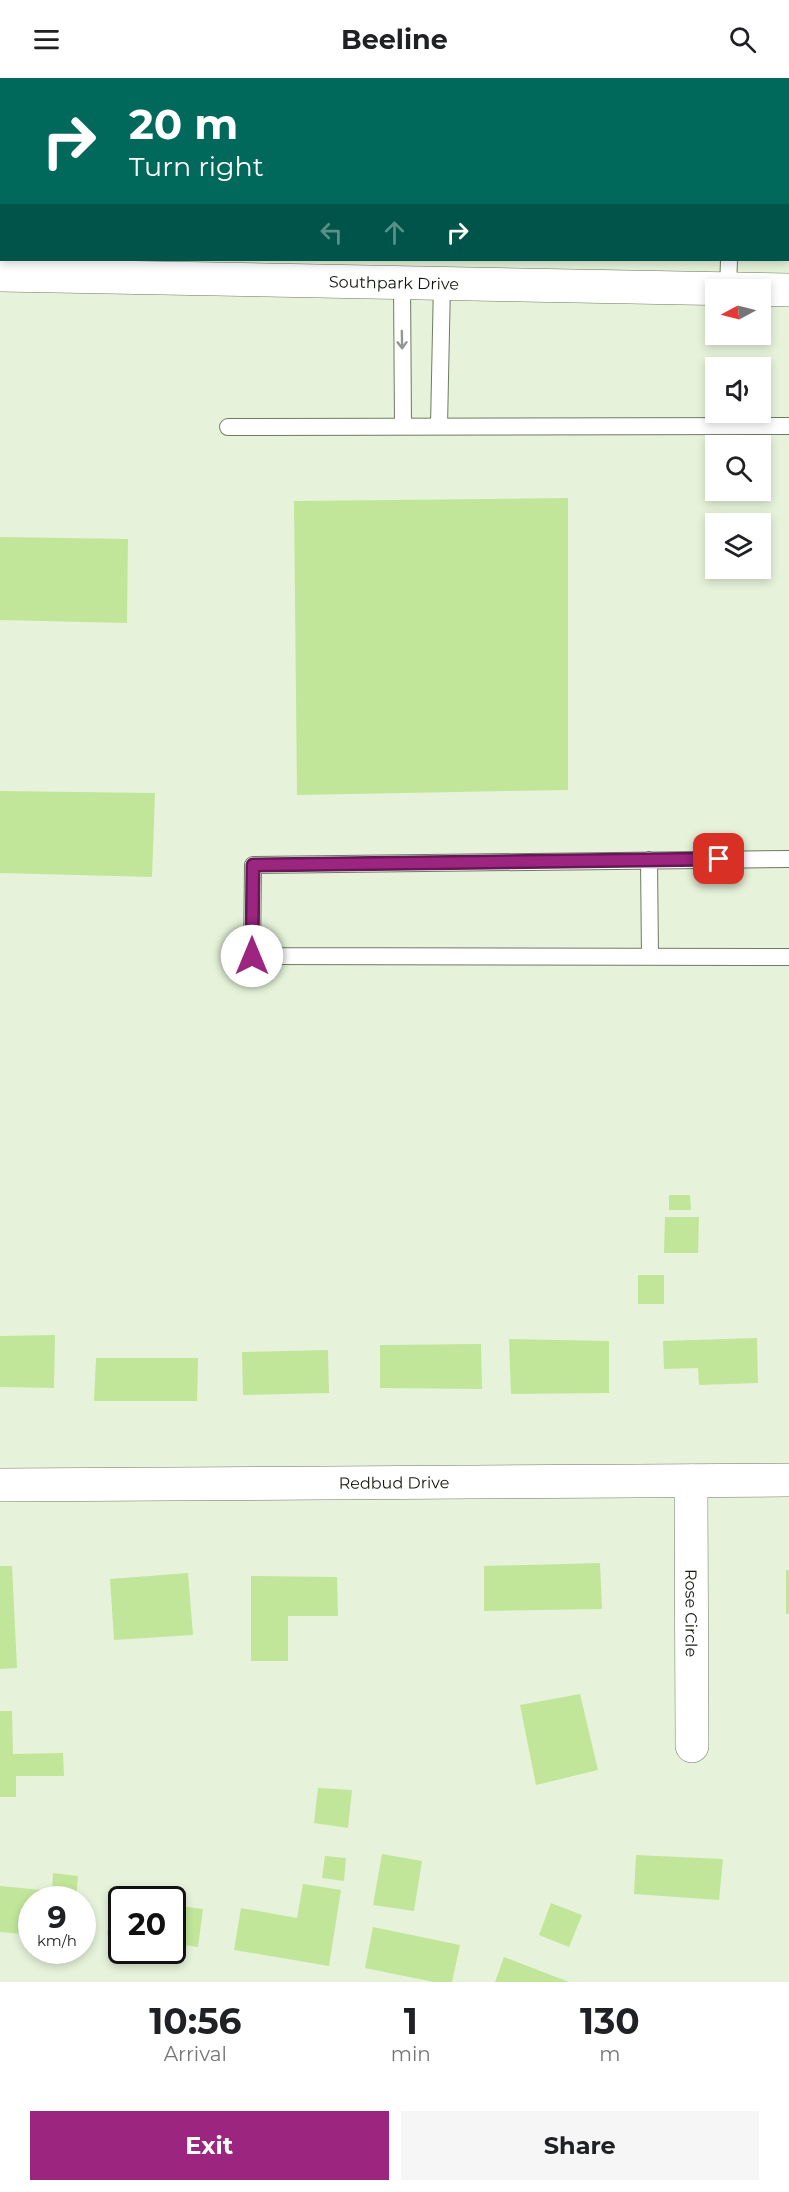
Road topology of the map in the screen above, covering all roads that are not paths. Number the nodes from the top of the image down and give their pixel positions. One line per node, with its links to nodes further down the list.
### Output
1 (166, 269): 2 (street, Southpark Drive); 5 (street, Southpark Drive)
2 (13, 270)
3 (579, 272): 4 (street, Southpark Drive); 6 (street, Southpark Drive)
4 (728, 274): 7 (street, Southpark Drive)
5 (402, 282): 6 (street, Southpark Drive); 8 (lane, one-way to 8)
6 (442, 283): 9 (lane)
7 (789, 290)
8 (404, 426): 9 (lane); 11 (lane)
9 (439, 426): 10 (lane)
10 (789, 426)
11 (228, 427)
12 (789, 859): 13 (lane)
13 (649, 860): 14 (lane); 14 (lane)
14 (650, 957): 15 (lane)
15 (789, 957)
16 (789, 1480): 17 (street, Redbud Drive)
17 (691, 1481): 18 (street, Redbud Drive); 19 (street, Rose Circle)
18 (0, 1485)
19 (692, 1746)

